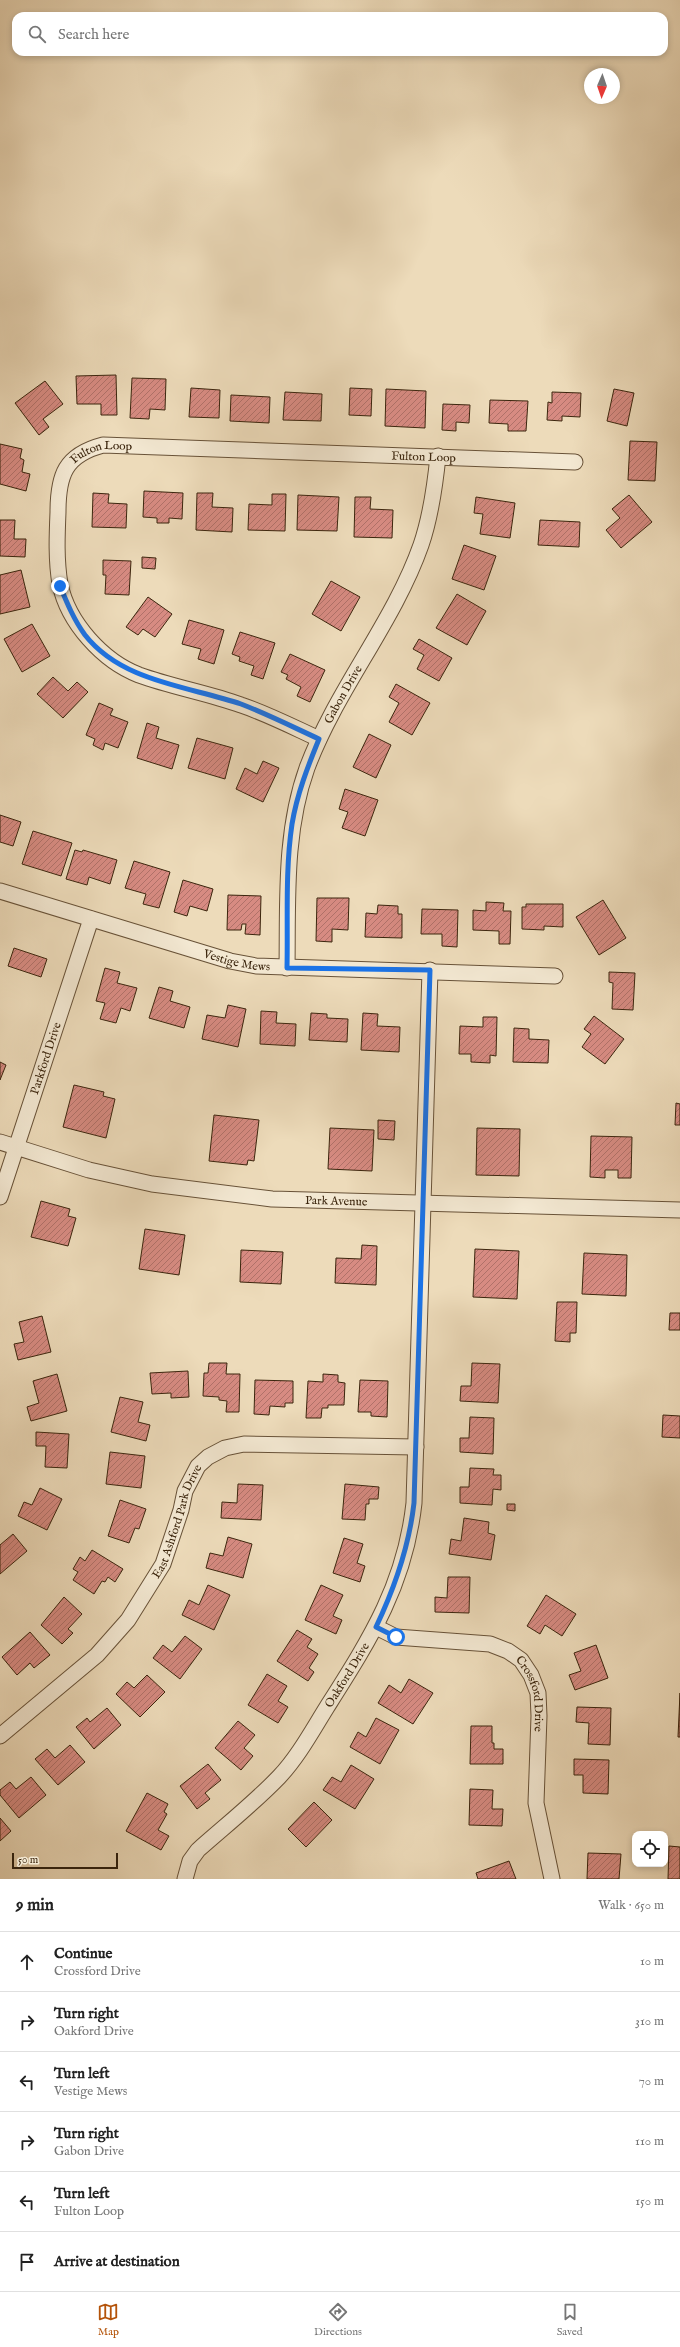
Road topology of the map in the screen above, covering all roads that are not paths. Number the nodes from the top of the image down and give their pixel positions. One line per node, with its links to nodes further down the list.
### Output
1 (438, 456): 2 (street, Fulton Loop); 3 (street, Gabon Drive); 3 (street, Fulton Loop)
2 (575, 462)
3 (319, 739): 6 (street, Gabon Drive)
4 (0, 890): 5 (street, Vestige Mews)
5 (91, 919): 6 (street, Vestige Mews); 10 (street, Parkford Drive)
6 (287, 968): 7 (street, Vestige Mews)
7 (430, 970): 8 (street, Vestige Mews); 12 (street, Oakford Drive)
8 (555, 976)
9 (0, 1142): 10 (street, Park Avenue)
10 (16, 1148): 11 (street, Parkford Drive); 12 (street, Park Avenue)
11 (0, 1197)
12 (423, 1202): 13 (street, Park Avenue); 14 (street, Oakford Drive)
13 (680, 1210)
14 (416, 1447): 15 (street, Oakford Drive); 16 (street, East Ashford Park Drive)
15 (376, 1627): 17 (street, Oakford Drive); 18 (street, Crossford Drive)
16 (0, 1736)
17 (185, 1879)
18 (552, 1879)

